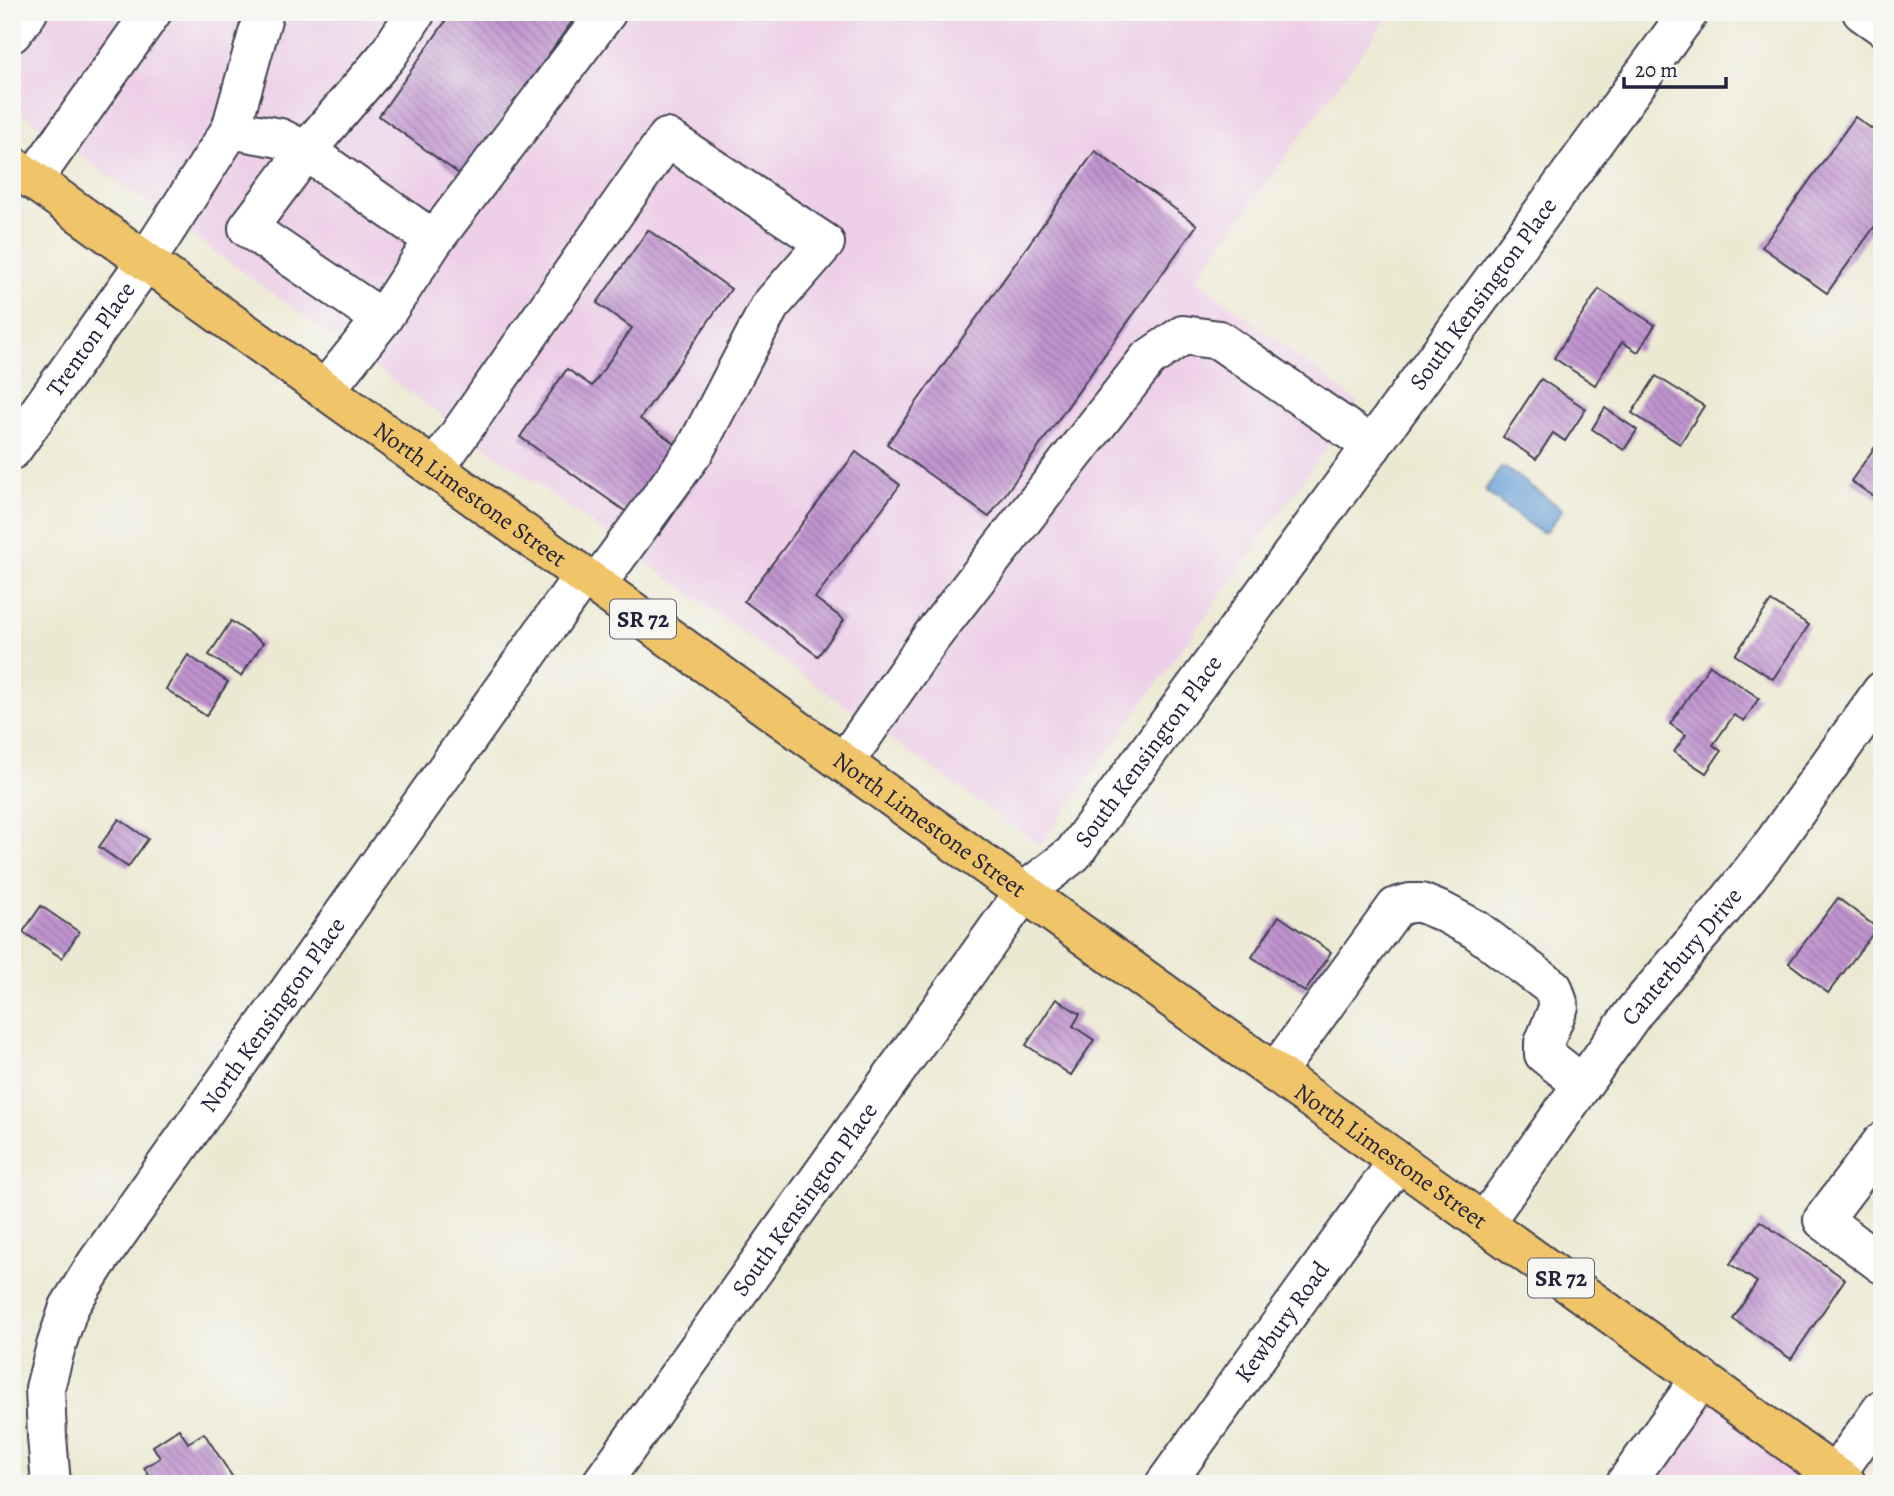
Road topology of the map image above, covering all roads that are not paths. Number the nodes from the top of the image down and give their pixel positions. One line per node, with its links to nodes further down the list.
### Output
1 (28, 12): 9 (street)
2 (152, 12): 12 (street)
3 (264, 12): 10 (street, Trenton Place)
4 (416, 12): 11 (street)
5 (607, 12): 13 (street)
6 (1689, 12): 17 (street, South Kensington Place)
7 (1862, 12): 8 (street)
8 (1882, 26)
9 (12, 33)
10 (231, 129): 11 (street); 14 (street, Trenton Place)
11 (306, 151): 13 (street); 15 (street)
12 (23, 173): 14 (main road, North Limestone Street / SR 72)
13 (434, 240): 15 (street)
14 (146, 261): 16 (main road, North Limestone Street / SR 72); 18 (street, Trenton Place)
15 (382, 319): 16 (street)
16 (325, 390): 19 (main road, North Limestone Street / SR 72)
17 (1372, 446): 22 (street); 23 (street, South Kensington Place)
18 (12, 450)
19 (435, 469): 20 (main road, North Limestone Street / SR 72); 20 (street, North Kensington Place)
20 (589, 581): 22 (main road, North Limestone Street / SR 72); 33 (street, North Kensington Place)
21 (1882, 691): 25 (street, Canterbury Drive)
22 (844, 763): 23 (main road, North Limestone Street / SR 72)
23 (1024, 892): 24 (main road, North Limestone Street / SR 72); 34 (street, South Kensington Place)
24 (1275, 1073): 25 (street); 27 (main road, North Limestone Street / SR 72)
25 (1582, 1084): 28 (street, Canterbury Drive)
26 (1882, 1142): 29 (street)
27 (1398, 1161): 28 (main road, North Limestone Street / SR 72); 35 (street, Kewbury Road)
28 (1484, 1223): 30 (main road, North Limestone Street / SR 72)
29 (1882, 1264)
30 (1701, 1378): 32 (main road, North Limestone Street / SR 72); 36 (street)
31 (1882, 1409): 32 (street)
32 (1841, 1479)
33 (51, 1484)
34 (601, 1484)
35 (1165, 1484)
36 (1625, 1484)

